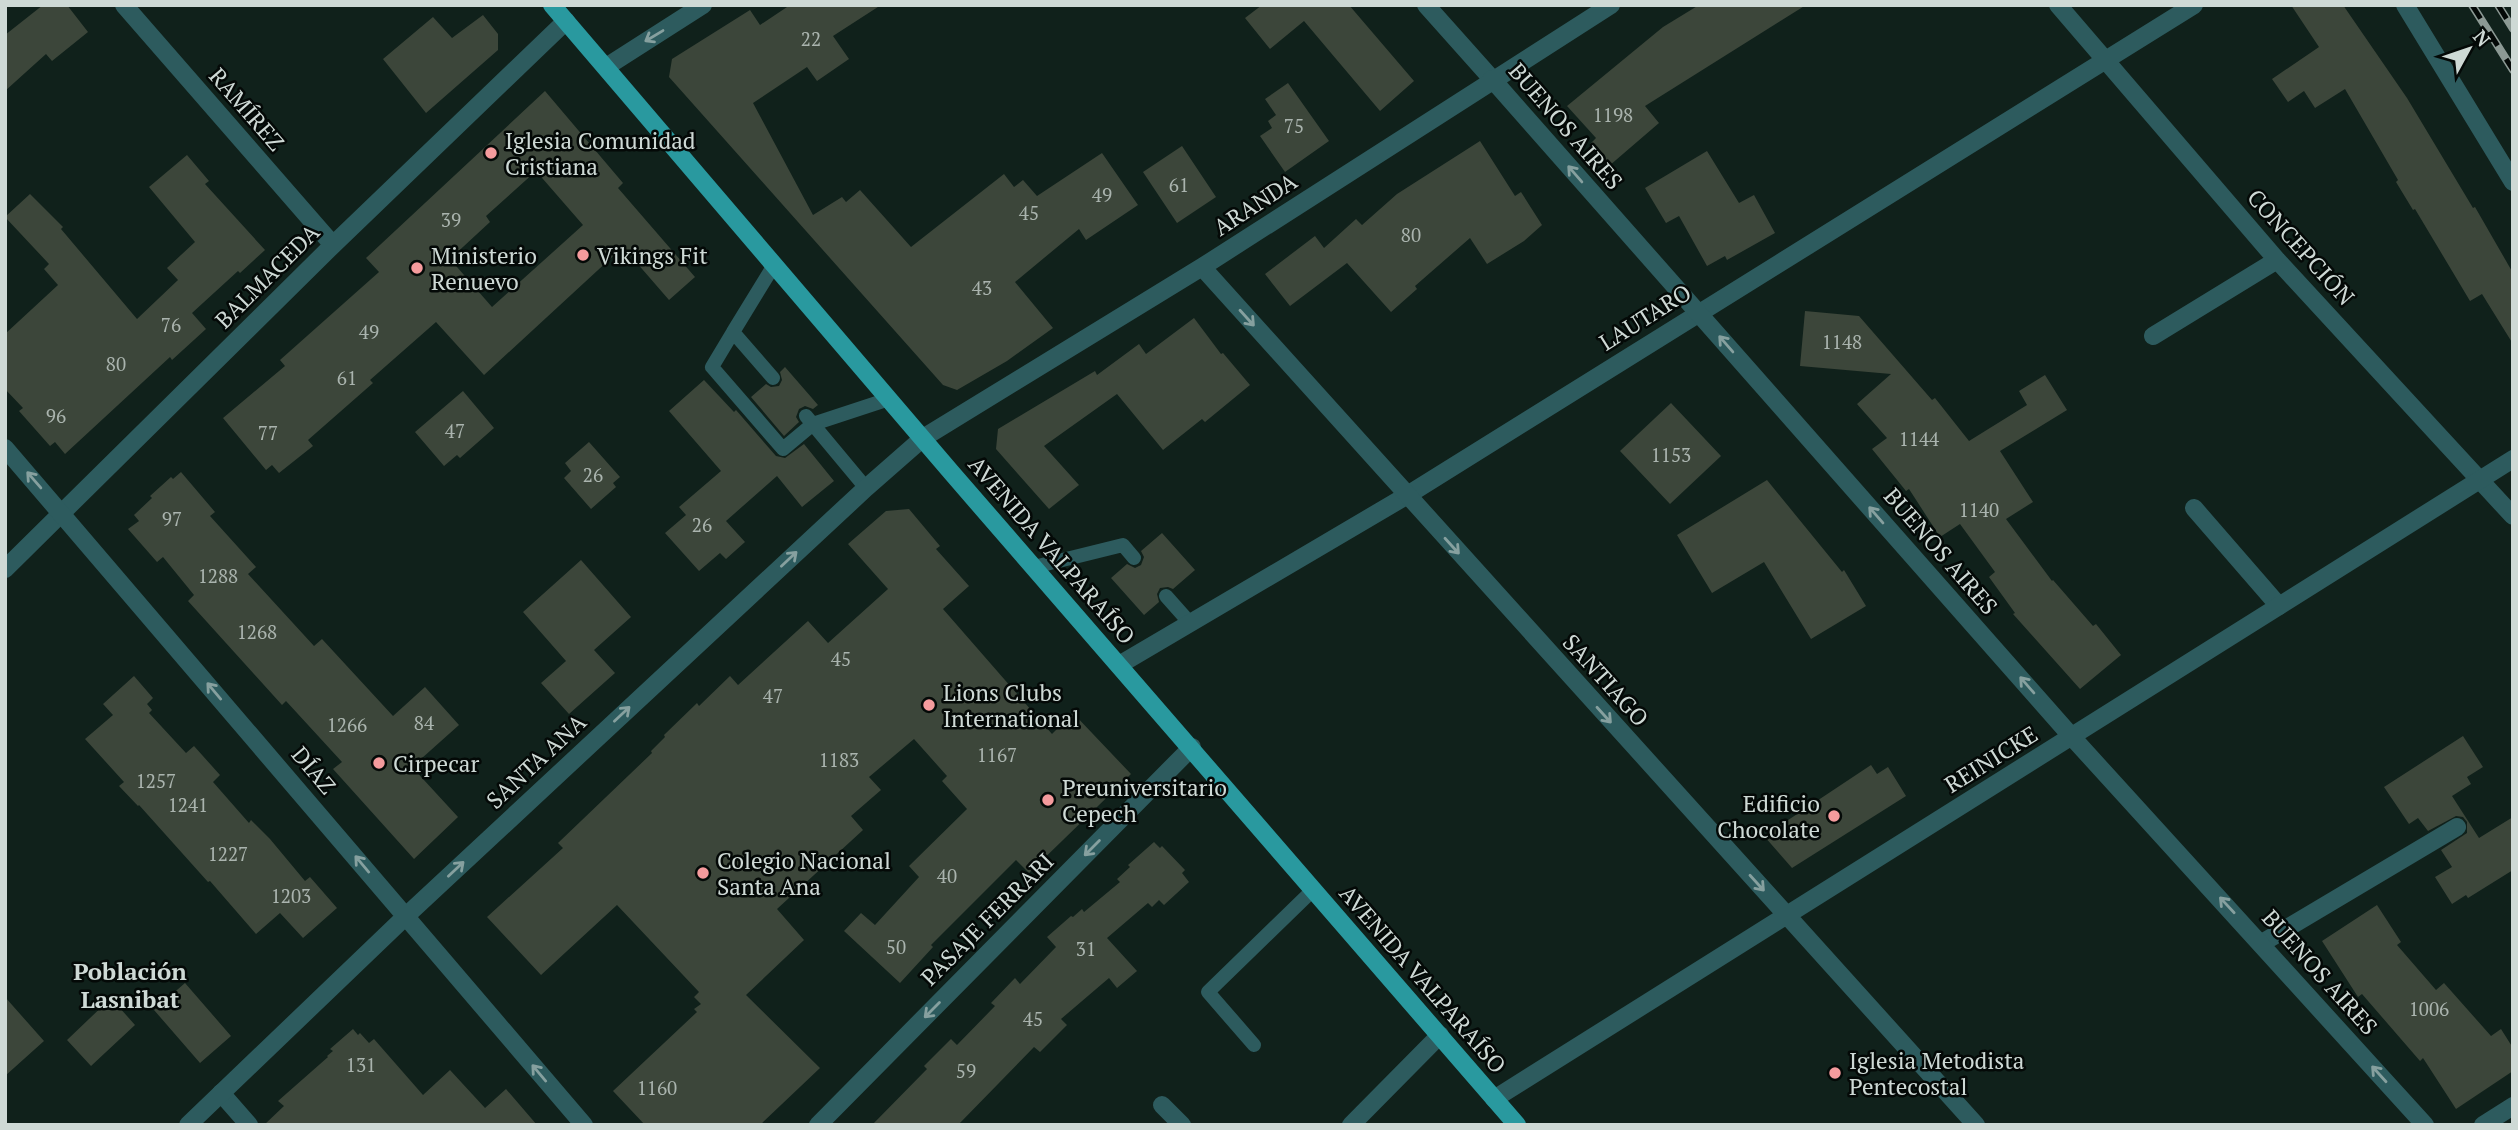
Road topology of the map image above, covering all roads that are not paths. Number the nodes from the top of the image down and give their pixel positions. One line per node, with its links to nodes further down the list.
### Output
1 (124, 5): 14 (street, RAMÍREZ)
2 (552, 5): 9 (main road, AVENIDA VALPARAÍSO)
3 (703, 5): 11 (street, one-way to 11)
4 (1426, 5): 12 (street, BUENOS AIRES)
5 (1611, 5): 12 (street, ARANDA)
6 (2058, 5): 10 (street, CONCEPCIÓN)
7 (2194, 5): 10 (street, LAUTARO)
8 (2405, 5): 13 (street)
9 (566, 21): 11 (main road, AVENIDA VALPARAÍSO); 14 (street, BALMACEDA)
10 (2106, 61): 15 (street, CONCEPCIÓN); 18 (street, LAUTARO)
11 (606, 67): 16 (main road, AVENIDA VALPARAÍSO)
12 (1492, 79): 17 (street, ARANDA); 18 (street, BUENOS AIRES, one-way to 12)
13 (2513, 182)
14 (333, 245): 31 (street, BALMACEDA)
15 (2277, 260): 20 (street); 27 (street, CONCEPCIÓN)
16 (774, 265): 19 (lane); 22 (main road, AVENIDA VALPARAÍSO)
17 (1202, 267): 24 (street, ARANDA); 29 (street, SANTIAGO, one-way to 29)
18 (1698, 313): 29 (street, LAUTARO); 40 (street, BUENOS AIRES, one-way to 18)
19 (733, 332): 21 (lane); 23 (lane)
20 (2153, 336)
21 (773, 378)
22 (889, 399): 23 (lane); 24 (main road, AVENIDA VALPARAÍSO)
23 (810, 420): 28 (lane)
24 (922, 439): 28 (street, SANTA ANA); 34 (main road, AVENIDA VALPARAÍSO)
25 (5, 448): 31 (street, DÍAZ, one-way to 25)
26 (2513, 459): 27 (street, REINICKE)
27 (2480, 480): 32 (street, CONCEPCIÓN); 37 (street, REINICKE)
28 (866, 488): 45 (street, SANTA ANA, one-way to 28)
29 (1406, 496): 38 (street, LAUTARO); 44 (street, SANTIAGO, one-way to 44)
30 (2194, 508): 37 (street)
31 (62, 513): 35 (street, BALMACEDA); 45 (street, DÍAZ, one-way to 31)
32 (2513, 516)
33 (1134, 558): 34 (lane)
34 (1034, 567): 39 (main road, AVENIDA VALPARAÍSO)
35 (5, 569)
36 (1166, 596): 38 (lane)
37 (2279, 606): 40 (street, REINICKE)
38 (1190, 623): 39 (street, LAUTARO)
39 (1119, 664): 41 (main road, AVENIDA VALPARAÍSO)
40 (2072, 737): 44 (street, REINICKE); 46 (street, BUENOS AIRES, one-way to 40)
41 (1192, 747): 43 (main road, AVENIDA VALPARAÍSO); 56 (street, PASAJE FERRARI, one-way to 56)
42 (2456, 827): 46 (street)
43 (1314, 889): 47 (main road, AVENIDA VALPARAÍSO); 48 (lane)
44 (1786, 915): 50 (street, REINICKE); 60 (street, SANTIAGO)
45 (406, 916): 49 (street, SANTA ANA); 55 (street, DÍAZ, one-way to 45)
46 (2262, 943): 61 (street, BUENOS AIRES, one-way to 46)
47 (1440, 1035): 50 (main road, AVENIDA VALPARAÍSO); 58 (street)
48 (1254, 1045)
49 (222, 1093): 53 (street, SANTA ANA); 54 (street)
50 (1494, 1099): 59 (main road, AVENIDA VALPARAÍSO)
51 (1162, 1105): 57 (street)
52 (2513, 1106): 62 (street)
53 (188, 1125)
54 (249, 1125)
55 (583, 1125)
56 (818, 1125)
57 (1182, 1125)
58 (1351, 1125)
59 (1517, 1125)
60 (1976, 1125)
61 (2425, 1125)
62 (2483, 1125)

